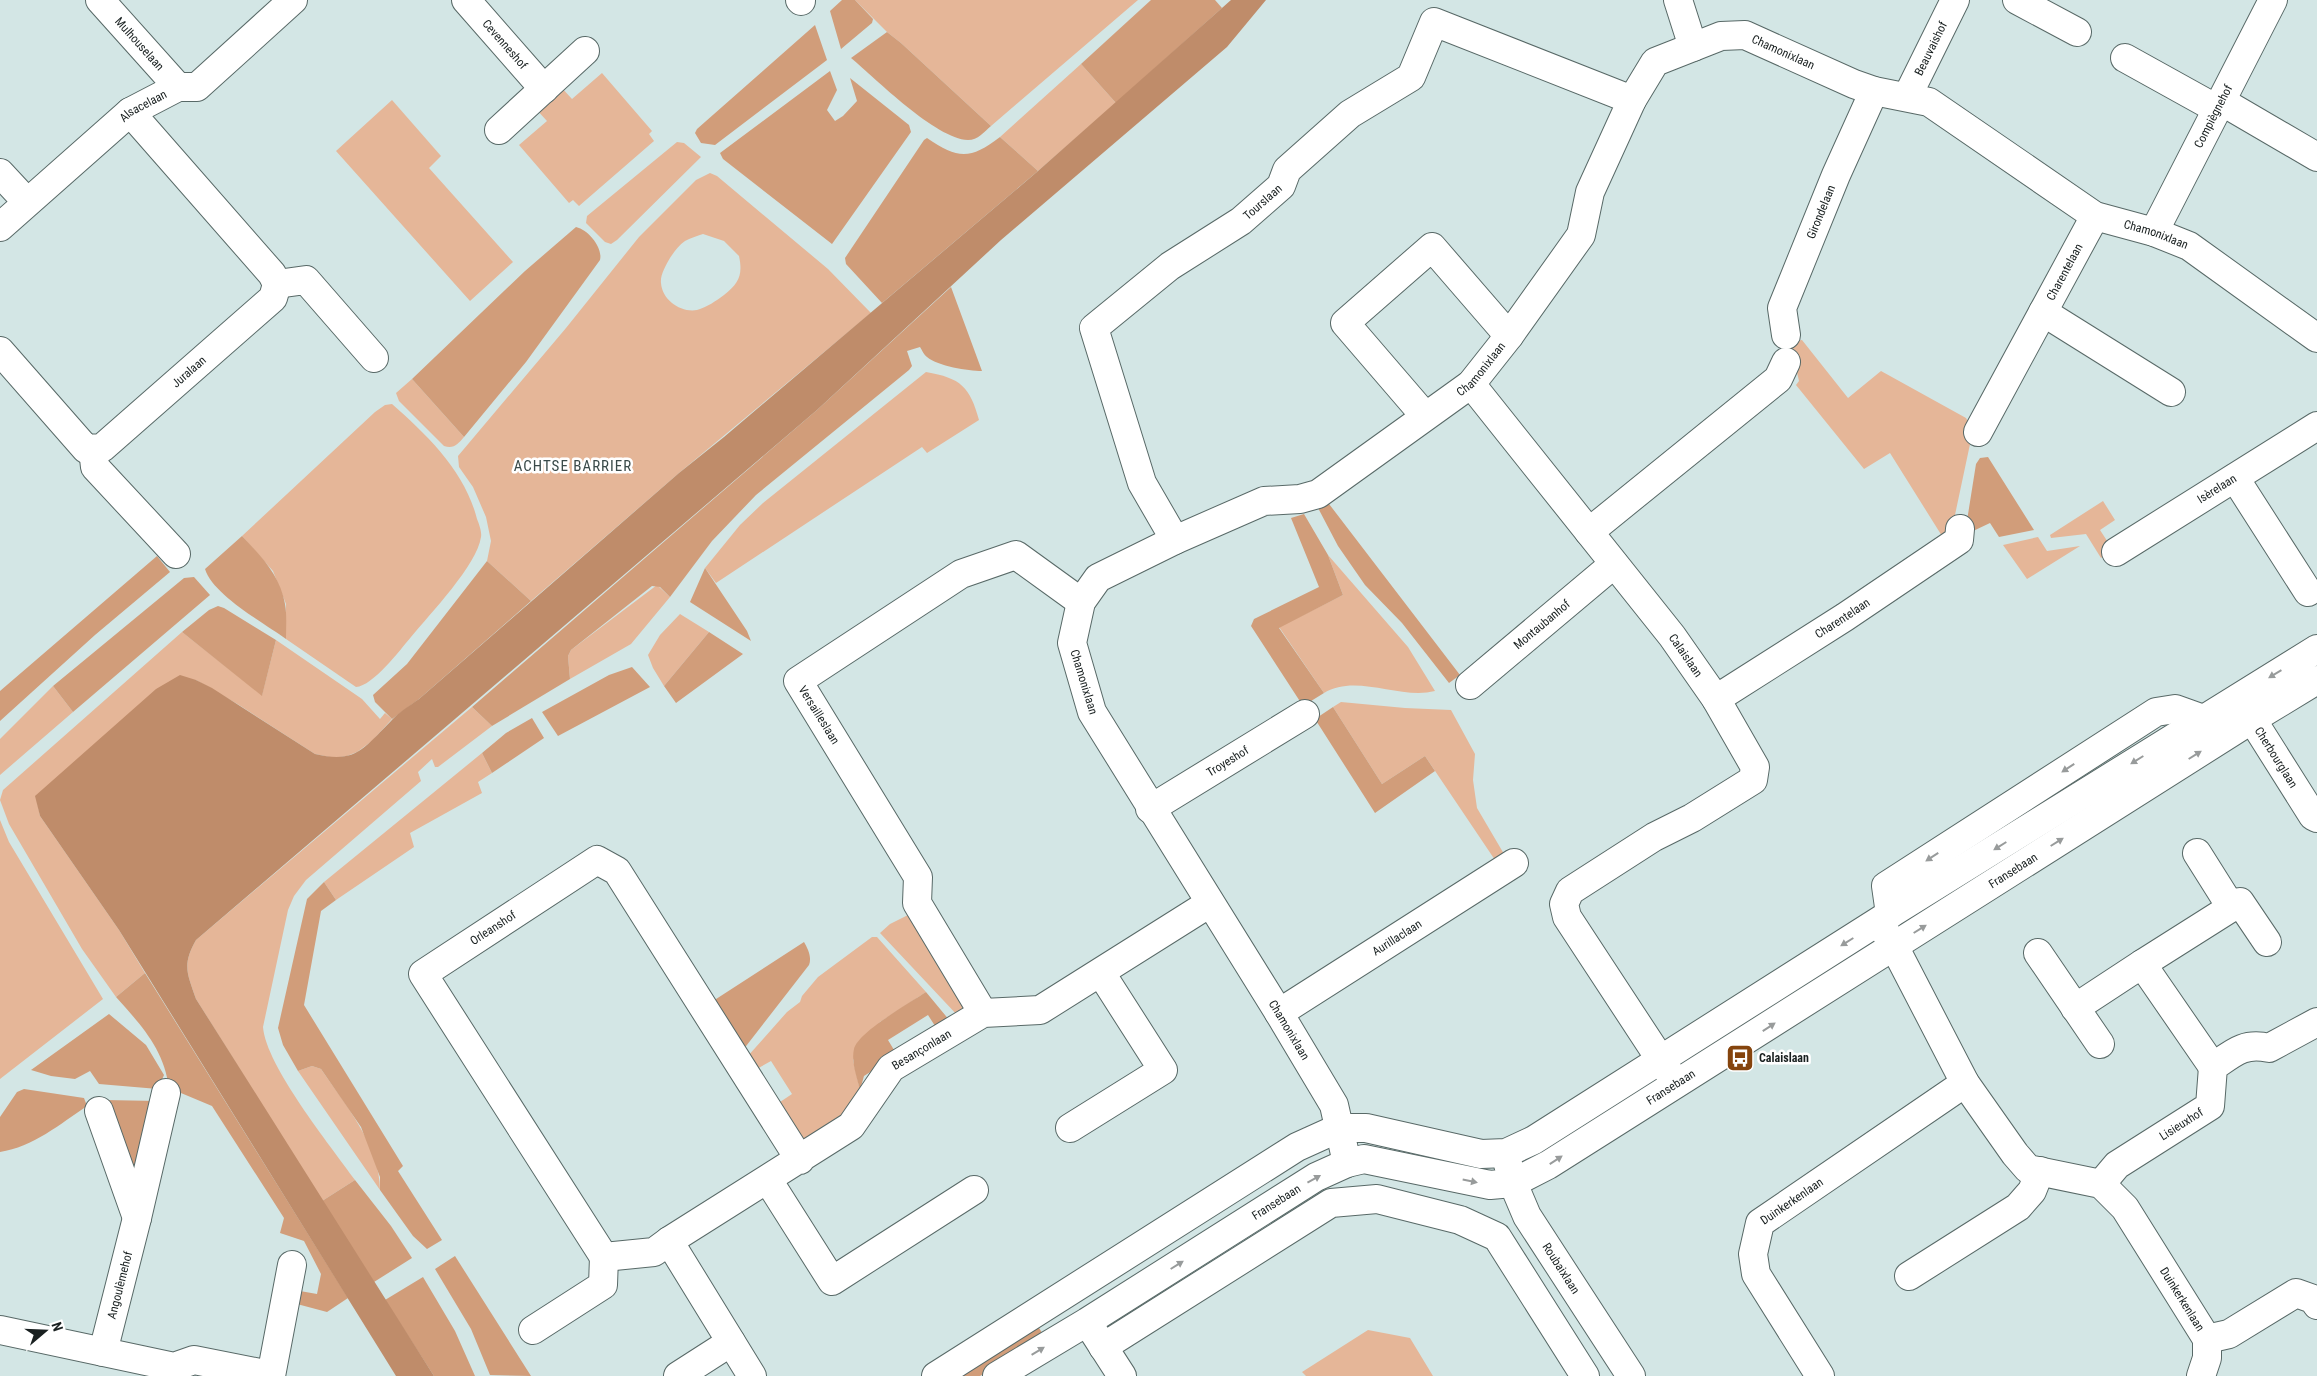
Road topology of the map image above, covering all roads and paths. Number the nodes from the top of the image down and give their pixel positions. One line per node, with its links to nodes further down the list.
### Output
1 (293, 0): 12 (street, Alsacelaan)
2 (466, 0): 13 (street, Cevenneshof)
3 (1678, 0): 9 (street)
4 (1955, 0): 15 (street, Beauvaishof)
5 (2017, 0): 8 (street)
6 (2273, 0): 17 (street, Compiègnehof)
7 (105, 2): 12 (street, Mulhouselaan)
8 (2077, 32)
9 (1693, 47): 14 (street, Chamonixlaan); 16 (street, Chamonixlaan)
10 (585, 51): 13 (street)
11 (2125, 58): 17 (street)
12 (178, 86): 18 (street, Alsacelaan)
13 (544, 89): 19 (street)
14 (1874, 91): 15 (street, Chamonixlaan); 28 (street, Girondelaan)
15 (1907, 97): 23 (street, Chamonixlaan)
16 (1632, 100): 29 (street, Chamonixlaan); 43 (street, Tourslaan)
17 (2219, 105): 20 (street); 25 (street, Compiègnehof)
18 (130, 112): 22 (street, Alsacelaan); 26 (street)
19 (499, 130)
20 (2317, 157)
21 (0, 173): 22 (street)
22 (27, 202): 24 (street, Alsacelaan)
23 (2096, 216): 25 (street, Chamonixlaan); 27 (street, Charentelaan)
24 (0, 228)
25 (2154, 232): 30 (street, Chamonixlaan)
26 (277, 284): 32 (street); 39 (street, Juralaan)
27 (2044, 312): 35 (street); 38 (street, Charentelaan)
28 (1786, 335)
29 (1509, 336): 34 (street, Chamonixlaan); 36 (street)
30 (2317, 338)
31 (0, 352): 39 (street)
32 (374, 358)
33 (1786, 362): 42 (street)
34 (1471, 384): 36 (street, Chamonixlaan); 42 (street, Calaislaan)
35 (2171, 392)
36 (1425, 416): 43 (street, Chamonixlaan)
37 (2317, 426): 40 (street, Isèrelaan)
38 (1978, 432)
39 (93, 449): 45 (street)
40 (2235, 478): 44 (street, Isèrelaan); 47 (street)
41 (1960, 530): 52 (street, Charentelaan)
42 (1589, 532): 46 (street, Calaislaan)
43 (1175, 540): 48 (street, Chamonixlaan)
44 (2116, 552)
45 (176, 554)
46 (1614, 564): 51 (street, Montaubanhof); 52 (street, Calaislaan)
47 (2308, 592)
48 (1081, 602): 55 (street, Chamonixlaan); 68 (street, Versailleslaan)
49 (2317, 649): 53 (street, Fransebaan, one-way to 53)
50 (2317, 680): 53 (street, Fransebaan)
51 (1470, 685)
52 (1716, 699): 72 (street, Calaislaan)
53 (2244, 708): 56 (street, Cherbourglaan); 61 (street, Fransebaan, one-way to 61); 63 (street, Fransebaan, one-way to 53)
54 (1305, 714): 55 (street, Troyeshof)
55 (1150, 809): 59 (street, Chamonixlaan)
56 (2317, 818)
57 (2197, 852): 60 (street)
58 (1514, 862): 69 (street, Aurillaclaan)
59 (1210, 903): 66 (street, Besançonlaan); 69 (street, Chamonixlaan)
60 (2232, 907): 62 (street); 65 (street)
61 (1884, 918): 63 (street); 72 (street, Fransebaan, one-way to 72)
62 (2267, 942)
63 (1894, 946): 74 (street); 75 (street, Fransebaan, one-way to 63)
64 (2038, 953): 67 (street)
65 (2142, 964): 67 (street); 73 (street)
66 (1101, 973): 68 (street, Besançonlaan); 78 (street)
67 (2075, 1008): 71 (street)
68 (983, 1012): 81 (street, Besançonlaan)
69 (1279, 1013): 79 (street, Chamonixlaan)
70 (2317, 1022): 73 (street)
71 (2100, 1044)
72 (1661, 1060): 75 (street, Calaislaan); 80 (street, Fransebaan)
73 (2213, 1067): 86 (street, Lisieuxhof)
74 (1965, 1083): 83 (street); 111 (street, Duinkerkenlaan)
75 (1677, 1084): 85 (street, Fransebaan, one-way to 75)
76 (166, 1093): 88 (street, Angoulèmehof)
77 (99, 1111): 88 (street)
78 (1070, 1128)
79 (1339, 1128): 80 (street, Fransebaan); 82 (street, Chamonixlaan); 93 (street, Fransebaan)
80 (1506, 1153): 85 (street, Roubaixlaan)
81 (800, 1160): 84 (street, Besançonlaan); 90 (street, Orleanshof)
82 (1347, 1163): 85 (street, Fransebaan, one-way to 85); 95 (street, Fransebaan, one-way to 82)
83 (2040, 1171): 86 (street); 92 (street)
84 (768, 1180): 87 (street); 89 (street, Besançonlaan)
85 (1513, 1183): 110 (street, Roubaixlaan)
86 (2101, 1184): 98 (street, Duinkerkenlaan)
87 (974, 1190)
88 (137, 1218): 101 (street, Angoulèmehof)
89 (669, 1241): 90 (street); 99 (street)
90 (604, 1257): 97 (street)
91 (292, 1265): 103 (street)
92 (1909, 1276)
93 (1068, 1294): 95 (street); 106 (street, Fransebaan)
94 (2317, 1305): 98 (street)
95 (1087, 1322): 100 (street); 107 (street, Fransebaan, one-way to 95)
96 (0, 1330): 101 (street)
97 (533, 1330)
98 (2207, 1339): 112 (street, Duinkerkenlaan)
99 (731, 1342): 104 (street); 105 (street)
100 (1103, 1347): 108 (street); 109 (street)
101 (118, 1362): 102 (street)
102 (192, 1368): 103 (street)
103 (270, 1375)
104 (678, 1376)
105 (752, 1376)
106 (936, 1376)
107 (997, 1376)
108 (1122, 1376)
109 (1585, 1376)
110 (1631, 1376)
111 (1820, 1376)
112 (2201, 1376)

